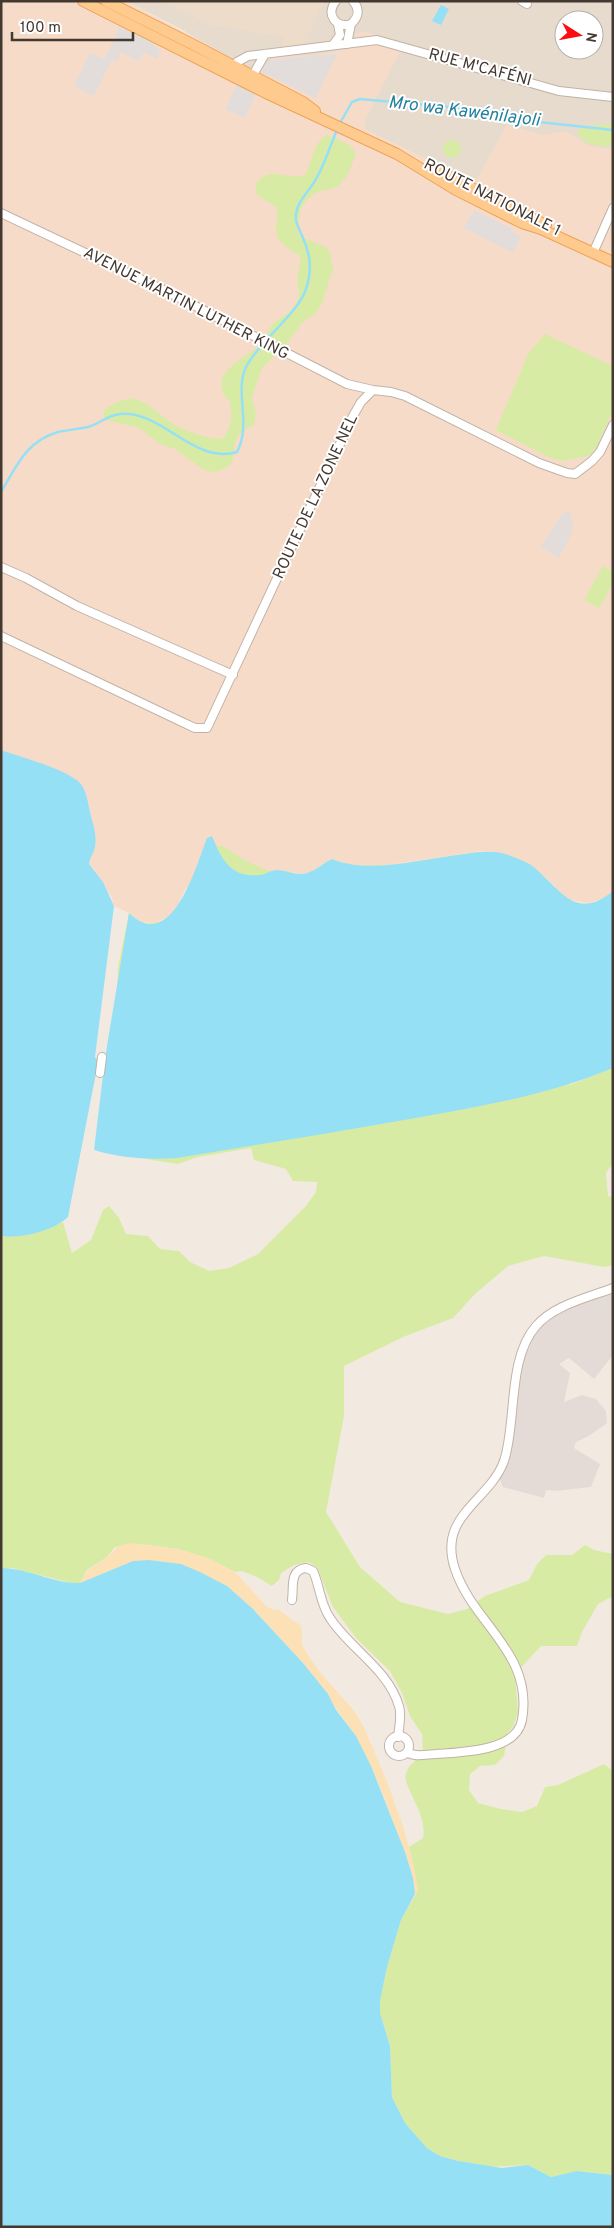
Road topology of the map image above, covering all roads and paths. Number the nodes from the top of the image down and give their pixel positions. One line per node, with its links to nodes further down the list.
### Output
1 (83, 1): 12 (main road, ROUTE NATIONALE 1)
2 (106, 1): 12 (main road, ROUTE NATIONALE 1)
3 (336, 1): 7 (street)
4 (353, 1): 6 (street)
5 (363, 1): 6 (street)
6 (358, 12): 8 (street)
7 (338, 24): 8 (street); 9 (street)
8 (351, 24): 10 (street)
9 (333, 44): 10 (street, RUE M'CAFÉNI); 11 (street, RUE M'CAFÉNI)
10 (347, 44): 14 (street, RUE M'CAFÉNI)
11 (265, 54): 12 (street, RUE M'CAFÉNI); 13 (street)
12 (232, 71): 13 (main road, ROUTE NATIONALE 1)
13 (250, 80): 17 (main road, ROUTE NATIONALE 1)
14 (613, 98)
15 (613, 208): 17 (street)
16 (1, 213): 19 (street, AVENUE MARTIN LUTHER KING)
17 (589, 250): 18 (main road, ROUTE NATIONALE 1)
18 (613, 262)
19 (373, 390): 20 (street); 23 (street, ROUTE DE LA ZONE NEL)
20 (613, 425)
21 (1, 567): 23 (street)
22 (1, 636): 23 (street, ROUTE DE LA ZONE NEL)
23 (233, 674)
24 (102, 1057): 25 (street)
25 (100, 1073)
26 (613, 1288): 29 (street)
27 (292, 1600): 28 (street)
28 (398, 1737): 29 (street); 29 (street)
29 (407, 1752)

